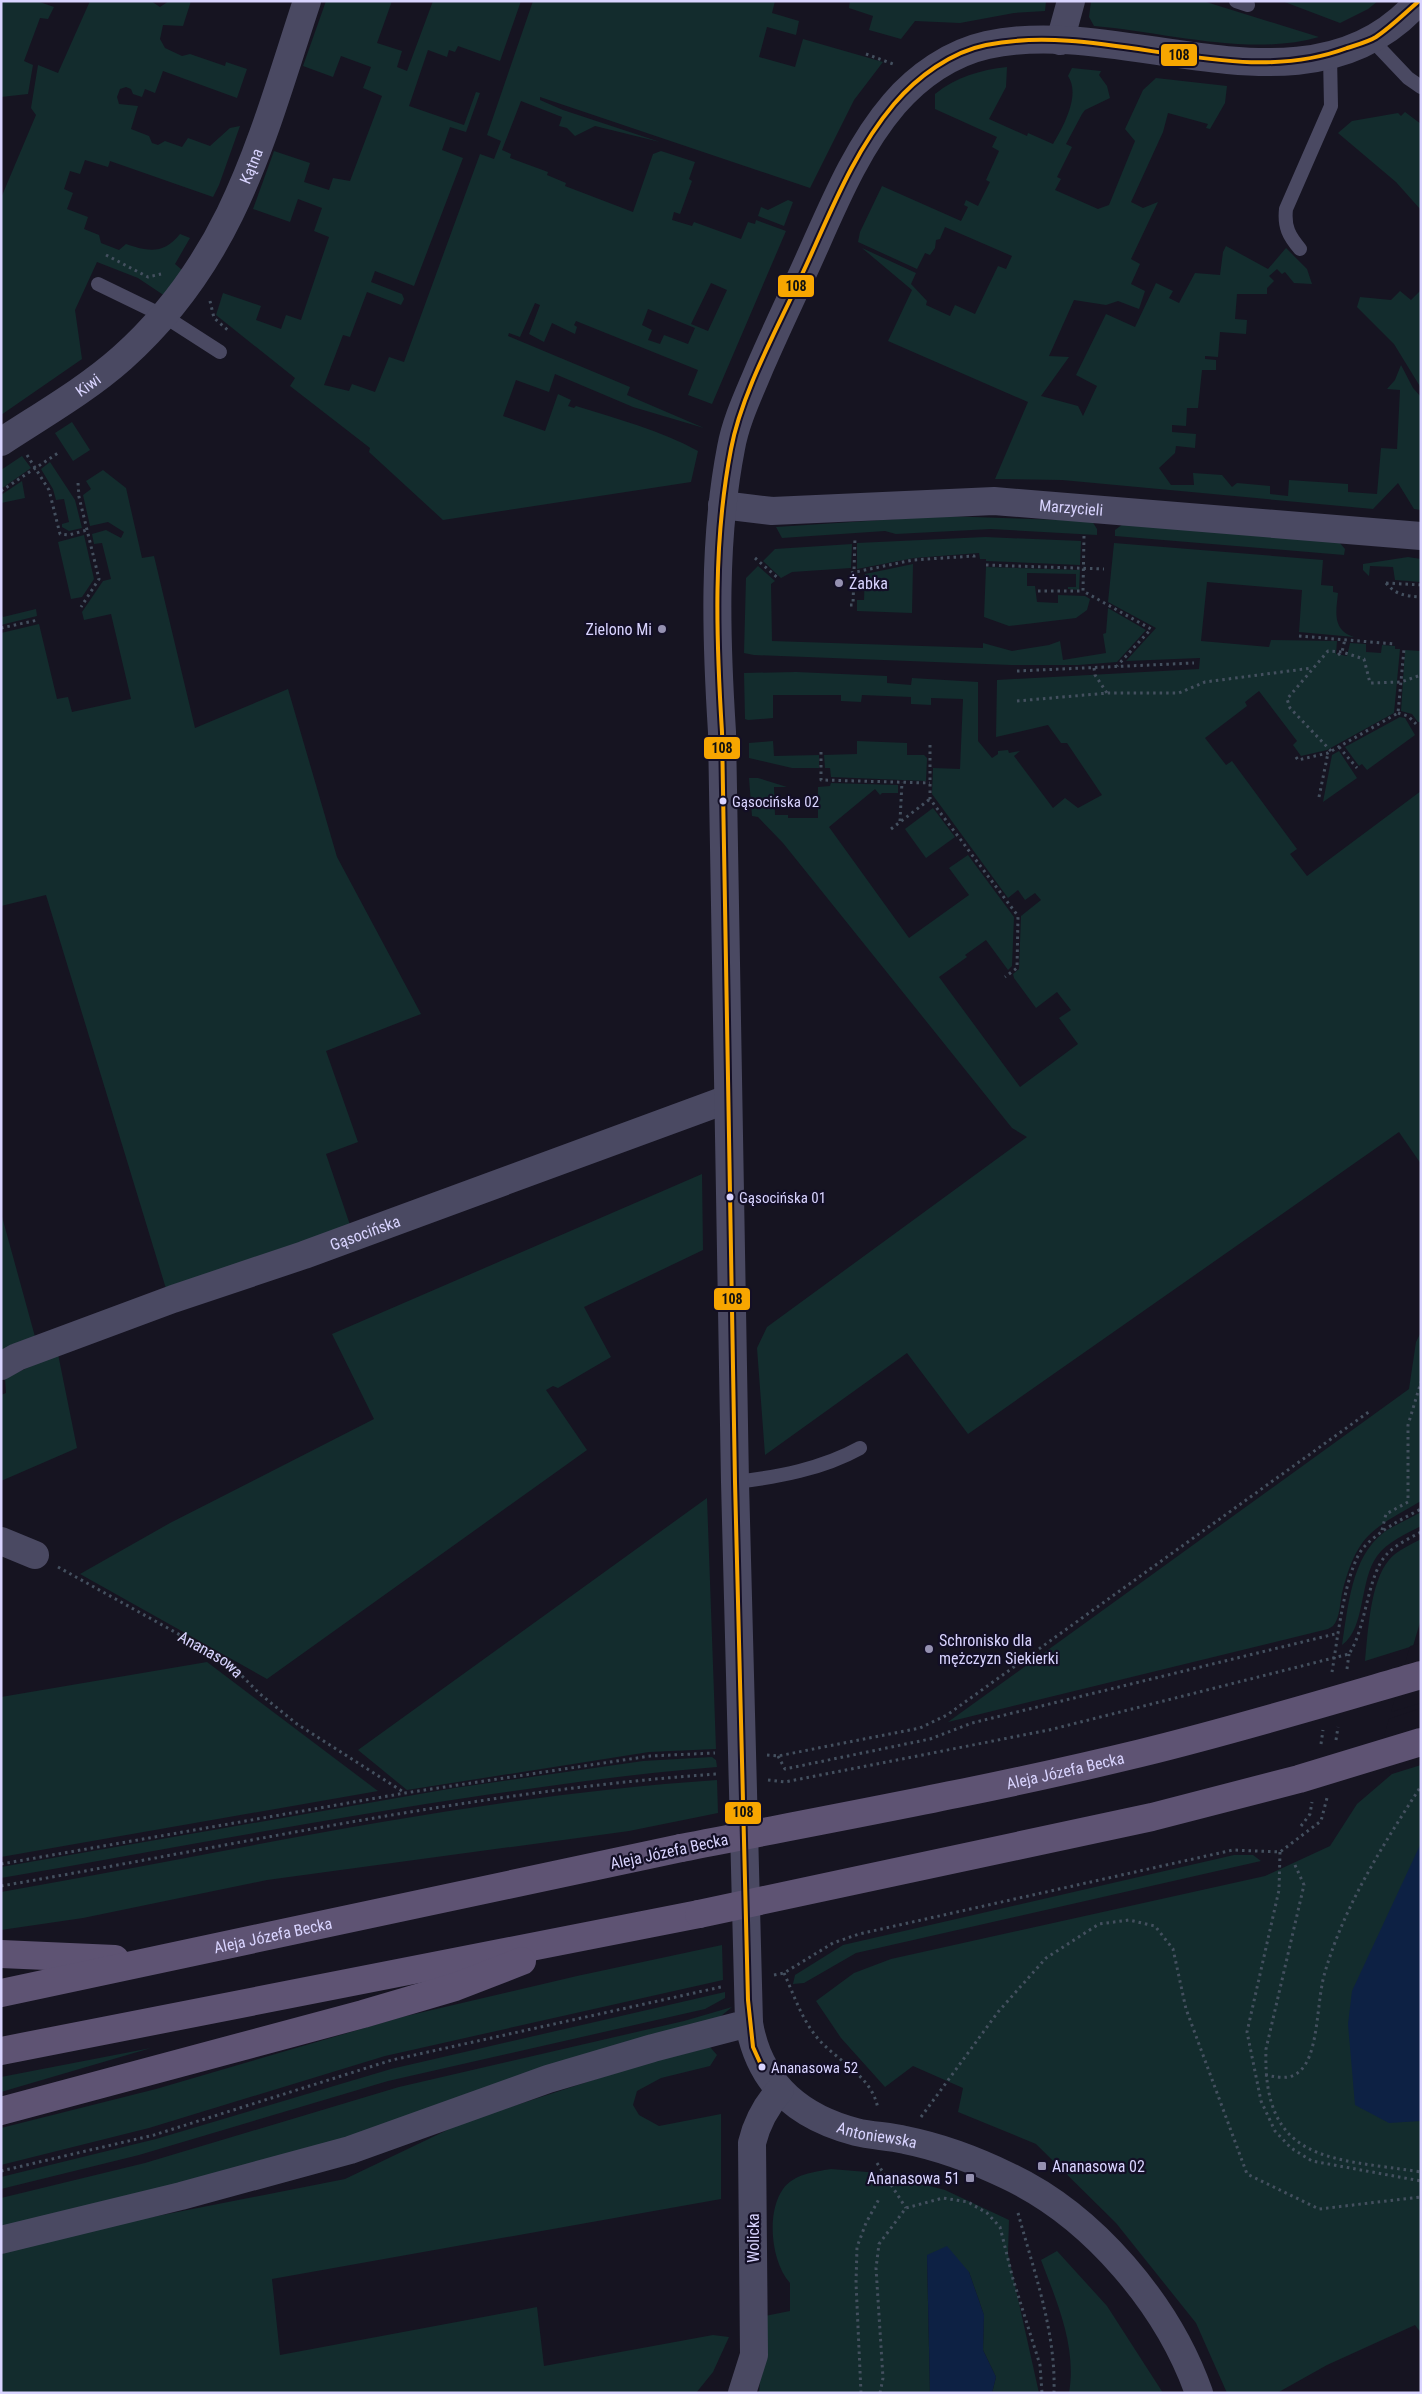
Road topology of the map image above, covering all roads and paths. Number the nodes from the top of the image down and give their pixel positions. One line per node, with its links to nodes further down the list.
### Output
1 (307, 1): 12 (street, Kątna)
2 (1071, 1): 5 (street)
3 (1419, 1): 4 (street, Antoniewska)
4 (1371, 39): 7 (street, Antoniewska); 9 (lane)
5 (1060, 41): 7 (street, Antoniewska); 19 (street, Antoniewska)
6 (866, 54): 8 (path)
7 (1330, 56): 10 (lane)
8 (893, 64)
9 (1421, 87)
10 (1300, 249)
11 (98, 284): 12 (lane)
12 (164, 316): 13 (lane); 14 (street, Kiwi)
13 (220, 352)
14 (12, 446): 16 (path)
15 (58, 453): 16 (path)
16 (35, 468): 18 (path); 20 (path)
17 (78, 484): 20 (path)
18 (1, 491)
19 (722, 505): 22 (street, Marzycieli); 69 (street, Antoniewska)
20 (87, 530): 36 (path)
21 (1084, 536): 27 (path)
22 (1421, 536)
23 (855, 537): 29 (path)
24 (755, 558): 30 (path)
25 (974, 559): 29 (path)
26 (986, 565): 27 (path)
27 (1083, 568): 28 (path); 33 (path)
28 (1104, 569)
29 (852, 573): 35 (path)
30 (779, 579)
31 (1421, 585): 34 (path)
32 (1038, 591): 33 (path)
33 (1083, 591): 46 (path)
34 (1421, 598)
35 (850, 605)
36 (81, 606)
37 (38, 620): 38 (path)
38 (1, 628)
39 (1299, 636): 40 (path)
40 (1345, 639): 41 (path); 43 (path)
41 (1395, 644)
42 (1404, 649): 51 (path)
43 (1342, 652): 44 (path); 48 (path); 51 (path)
44 (1338, 655)
45 (1194, 663): 46 (path)
46 (1118, 666): 47 (path)
47 (1094, 668): 49 (path); 52 (path)
48 (1312, 668): 52 (path); 59 (path)
49 (1017, 671)
50 (1421, 674): 51 (path)
51 (1401, 682): 54 (path)
52 (1108, 693): 53 (path)
53 (1017, 701)
54 (1398, 714): 55 (path); 57 (path)
55 (1416, 724)
56 (930, 745): 63 (path)
57 (1339, 747): 59 (path); 61 (path)
58 (821, 752): 62 (path)
59 (1330, 752): 60 (path); 64 (path)
60 (1296, 757)
61 (1357, 768)
62 (902, 782): 63 (path); 66 (path)
63 (930, 783): 65 (path)
64 (1319, 797)
65 (930, 799): 66 (path); 68 (path)
66 (900, 822): 67 (path)
67 (891, 829)
68 (1005, 978)
69 (728, 1099): 70 (street, Gąsocińska); 74 (street, Antoniewska)
70 (1, 1366)
71 (1421, 1382): 76 (path)
72 (1370, 1411): 82 (path)
73 (860, 1448): 74 (lane)
74 (735, 1482): 83 (street, Antoniewska)
75 (1421, 1509): 76 (path)
76 (1382, 1530): 82 (path)
77 (1421, 1532): 83 (path)
78 (1, 1541): 79 (street)
79 (35, 1555): 85 (path, Ananasowa)
80 (1421, 1675): 93 (main road, Aleja Józefa Becka, bridge)
81 (1421, 1742): 91 (main road, bridge)
82 (778, 1756): 83 (path)
83 (737, 1766): 85 (path); 90 (path); 98 (street, Antoniewska)
84 (1421, 1786): 100 (path)
85 (405, 1793): 88 (path)
86 (1313, 1829): 87 (path)
87 (1280, 1852): 94 (path); 108 (path)
88 (1, 1864)
89 (1295, 1865): 100 (path)
90 (1, 1886)
91 (561, 1942): 99 (main road); 102 (main road)
92 (1, 1954): 93 (main road)
93 (159, 1960): 97 (main road, Aleja Józefa Becka)
94 (784, 1973): 95 (path); 103 (path)
95 (767, 1977)
96 (727, 1986): 106 (path)
97 (1, 1993)
98 (749, 2023): 101 (street, Antoniewska); 113 (street)
99 (1, 2051)
100 (1265, 2075): 107 (path)
101 (780, 2090): 104 (street, Antoniewska); 114 (street, Wolicka)
102 (1, 2111)
103 (877, 2115)
104 (904, 2140): 109 (path); 119 (street, Antoniewska)
105 (876, 2161): 111 (path)
106 (1, 2171)
107 (1421, 2172)
108 (1421, 2181)
109 (1421, 2198)
110 (879, 2200): 115 (path)
111 (906, 2208): 116 (path); 117 (path)
112 (1018, 2211): 118 (path)
113 (1, 2240)
114 (742, 2393)
115 (861, 2393)
116 (880, 2393)
117 (1042, 2393)
118 (1054, 2393)
119 (1199, 2393)

